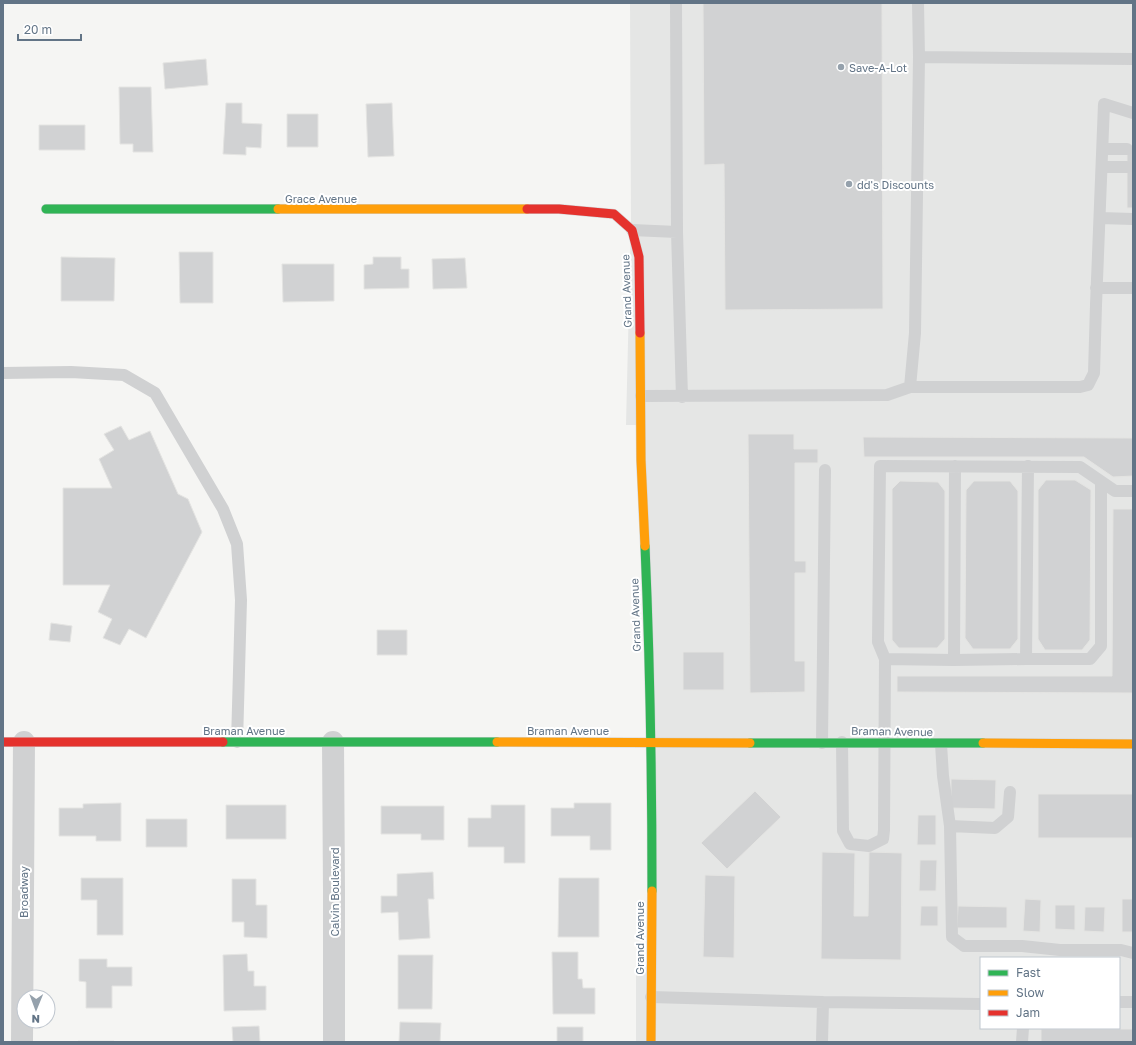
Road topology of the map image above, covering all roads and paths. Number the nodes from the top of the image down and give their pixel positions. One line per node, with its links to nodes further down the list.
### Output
1 (676, 3): 14 (lane)
2 (918, 3): 3 (lane)
3 (919, 57): 4 (lane); 18 (lane)
4 (1133, 59)
5 (1133, 113): 6 (lane)
6 (1103, 149): 7 (lane); 8 (lane)
7 (1127, 149)
8 (1102, 167): 9 (lane); 11 (lane)
9 (1127, 167)
10 (46, 209): 13 (street, Grace Avenue)
11 (1100, 218): 12 (lane); 15 (lane)
12 (1133, 219)
13 (632, 230): 14 (lane); 19 (street, Grand Avenue)
14 (677, 232): 20 (lane)
15 (1096, 288): 16 (lane); 18 (lane)
16 (1133, 288)
17 (3, 373): 30 (lane)
18 (910, 387): 20 (lane)
19 (640, 396): 20 (lane); 32 (street, Grand Avenue)
20 (682, 397)
21 (955, 466): 22 (lane); 26 (lane); 28 (lane)
22 (1028, 466): 24 (lane); 27 (lane)
23 (825, 470): 34 (lane)
24 (1101, 482): 25 (lane); 27 (lane)
25 (1133, 491)
26 (885, 659): 28 (lane); 35 (lane)
27 (1026, 659): 28 (lane)
28 (954, 660)
29 (13, 742): 30 (street, Braman Avenue); 47 (street, Broadway)
30 (237, 742): 31 (street, Braman Avenue)
31 (333, 742): 32 (street, Braman Avenue); 48 (street, Calvin Boulevard)
32 (650, 742): 34 (street, Braman Avenue); 41 (street, Grand Avenue)
33 (842, 742): 34 (street, Braman Avenue); 35 (street, Braman Avenue); 35 (lane)
34 (822, 743)
35 (885, 744): 36 (street, Braman Avenue)
36 (941, 744): 37 (street, Braman Avenue); 39 (lane)
37 (1133, 744)
38 (1010, 792): 39 (lane)
39 (950, 826): 40 (lane)
40 (1133, 953)
41 (651, 997): 42 (lane); 49 (street, Grand Avenue)
42 (823, 1002): 45 (lane); 50 (lane)
43 (1120, 1002): 44 (lane)
44 (1133, 1002)
45 (980, 1004)
46 (1023, 1029): 51 (lane)
47 (22, 1042)
48 (334, 1042)
49 (651, 1042)
50 (822, 1042)
51 (1022, 1042)

